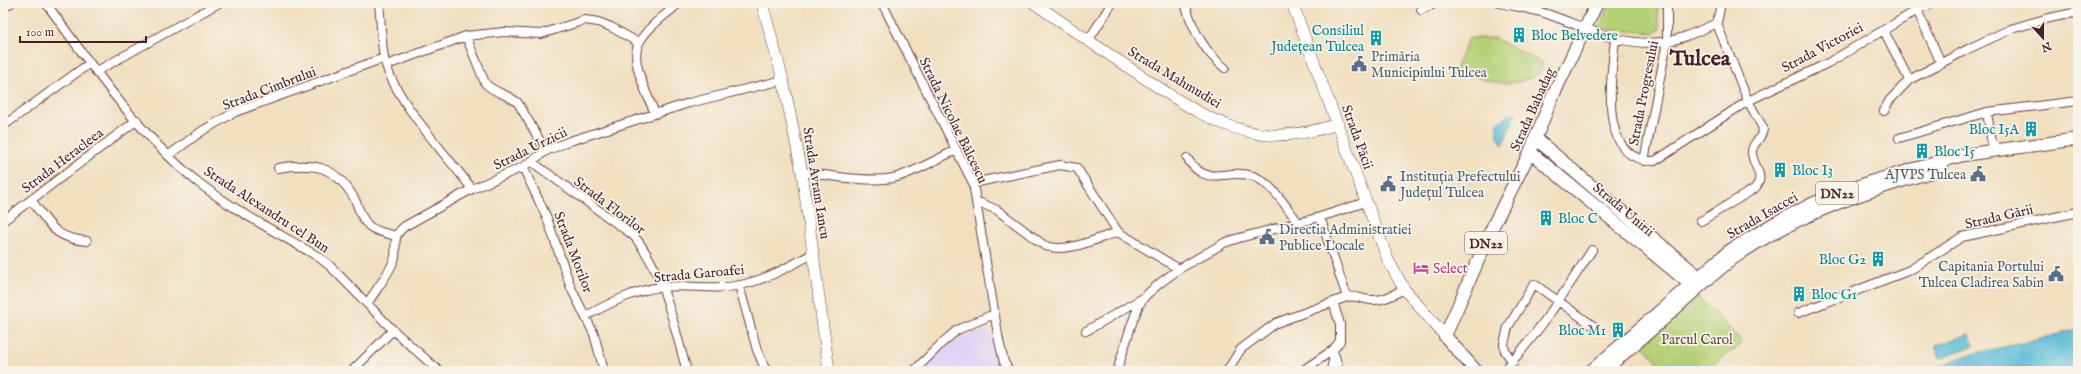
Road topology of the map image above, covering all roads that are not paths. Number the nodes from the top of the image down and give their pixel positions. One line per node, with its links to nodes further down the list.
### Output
1 (11, 3): 19 (street)
2 (46, 3): 31 (street, Strada Alexandru cel Bun)
3 (220, 3): 34 (street)
4 (379, 3): 30 (street)
5 (679, 3): 29 (street)
6 (762, 3): 35 (main road, Strada Avram Iancu)
7 (882, 3): 50 (street, Strada Nicolae Bălcescu)
8 (1034, 3): 27 (main road, Strada Mahmudiei)
9 (1112, 3): 27 (street)
10 (1185, 3): 33 (street)
11 (1292, 3): 44 (main road, Strada Păcii)
12 (1436, 3): 20 (street)
13 (1500, 3): 18 (street)
14 (1597, 3): 23 (main road, Strada Babadag / DN22)
15 (1667, 3): 28 (street, Strada Progresului)
16 (1721, 3): 22 (street)
17 (1924, 5): 24 (street, Strada Victoriei); 32 (street)
18 (1537, 7): 23 (street)
19 (3, 8)
20 (1421, 10)
21 (2078, 12): 32 (street)
22 (1717, 23): 28 (street); 37 (street)
23 (1586, 29): 26 (street); 46 (main road, Strada Babadag / DN22)
24 (1884, 31): 36 (street); 37 (street, Strada Victoriei)
25 (466, 36): 29 (street, Strada Cimbrului); 30 (street, Strada Cimbrului); 52 (street)
26 (1616, 39): 28 (street); 56 (street)
27 (1088, 41): 44 (main road, Strada Mahmudiei)
28 (1667, 42): 56 (street, Strada Progresului)
29 (639, 43): 42 (street)
30 (386, 62): 54 (street, Strada Cimbrului); 62 (street)
31 (90, 63): 34 (street, Strada Alexandru cel Bun); 45 (street)
32 (1941, 63): 36 (street)
33 (1225, 68)
34 (97, 71): 43 (street, Strada Alexandru cel Bun)
35 (783, 80): 42 (street, Strada Urzicii); 60 (main road, Strada Avram Iancu)
36 (1908, 80): 40 (street)
37 (1748, 101): 56 (street, Strada Progresului); 69 (street)
38 (2078, 102): 39 (street); 41 (street)
39 (2070, 110)
40 (1884, 111)
41 (1988, 112): 47 (street); 51 (street)
42 (655, 114): 52 (street, Strada Urzicii)
43 (137, 120): 54 (street, Strada Alexandru cel Bun); 63 (street, Strada Heracleea)
44 (1338, 124): 65 (main road, Strada Păcii)
45 (3, 126)
46 (1535, 138): 53 (main road, Strada Babadag / DN22); 77 (main road, Strada Unirii)
47 (1899, 138)
48 (2078, 139): 51 (main road, Strada Isaccei / DN22)
49 (2078, 146): 77 (main road, Strada Isaccei / DN22)
50 (956, 150): 60 (street); 61 (street, Strada Nicolae Bălcescu)
51 (1993, 150): 77 (main road, Strada Isaccei / DN22)
52 (546, 151): 57 (street, Strada Urzicii)
53 (1530, 152): 77 (main road, Strada Unirii); 92 (main road, Strada Babadag / DN22)
54 (169, 155): 85 (street, Strada Alexandru cel Bun)
55 (1187, 158): 70 (street)
56 (1644, 161)
57 (532, 162): 58 (street, Strada Urzicii); 79 (street, Strada Florilor)
58 (523, 167): 62 (street, Strada Urzicii); 88 (street, Strada Morilor)
59 (278, 168): 72 (street)
60 (802, 172): 75 (main road, Strada Avram Iancu)
61 (973, 183): 64 (street, Strada Nicolae Bălcescu); 71 (street)
62 (472, 189): 72 (street, Strada Urzicii)
63 (31, 200): 68 (street, Strada Heracleea); 73 (street)
64 (976, 201): 71 (street); 87 (street, Strada Nicolae Bălcescu)
65 (1366, 202): 67 (street); 80 (main road, Strada Păcii)
66 (2078, 212): 86 (street, Strada Gării)
67 (1320, 217): 70 (street); 82 (street)
68 (3, 221)
69 (1701, 221)
70 (1298, 222): 76 (street)
71 (1118, 232): 76 (street)
72 (396, 236): 85 (street)
73 (87, 241)
74 (1592, 250): 83 (street)
75 (814, 253): 78 (street, Strada Garoafei); 100 (main road, Strada Avram Iancu)
76 (1179, 269): 81 (street)
77 (1698, 282): 110 (main road, Strada Isaccei / DN22); 111 (main road, Strada Isaccei)
78 (740, 285): 79 (street, Strada Garoafei); 99 (street)
79 (662, 287): 88 (street, Strada Garoafei); 98 (street, Strada Florilor)
80 (1404, 289): 82 (street); 92 (main road, Strada Păcii)
81 (1146, 296): 91 (street); 103 (street)
82 (1347, 297): 84 (street)
83 (1559, 301): 89 (street); 94 (street); 94 (street)
84 (1333, 302): 93 (street); 104 (street)
85 (367, 304): 90 (street, Strada Alexandru cel Bun)
86 (1798, 313)
87 (994, 314): 101 (street); 102 (street, Strada Nicolae Bălcescu)
88 (586, 316): 97 (street, Strada Morilor)
89 (1595, 327)
90 (392, 330): 95 (street); 96 (street, Strada Alexandru cel Bun)
91 (1086, 331)
92 (1445, 336): 108 (main road, Strada Păcii)
93 (1333, 353): 105 (street); 106 (street); 107 (street)
94 (1513, 362): 109 (street)
95 (352, 371)
96 (439, 371)
97 (604, 371)
98 (687, 371)
99 (766, 371)
100 (829, 371)
101 (914, 371)
102 (1009, 371)
103 (1117, 371)
104 (1227, 371)
105 (1302, 371)
106 (1331, 371)
107 (1339, 371)
108 (1476, 371)
109 (1504, 371)
110 (1591, 371)
111 (1604, 371)

